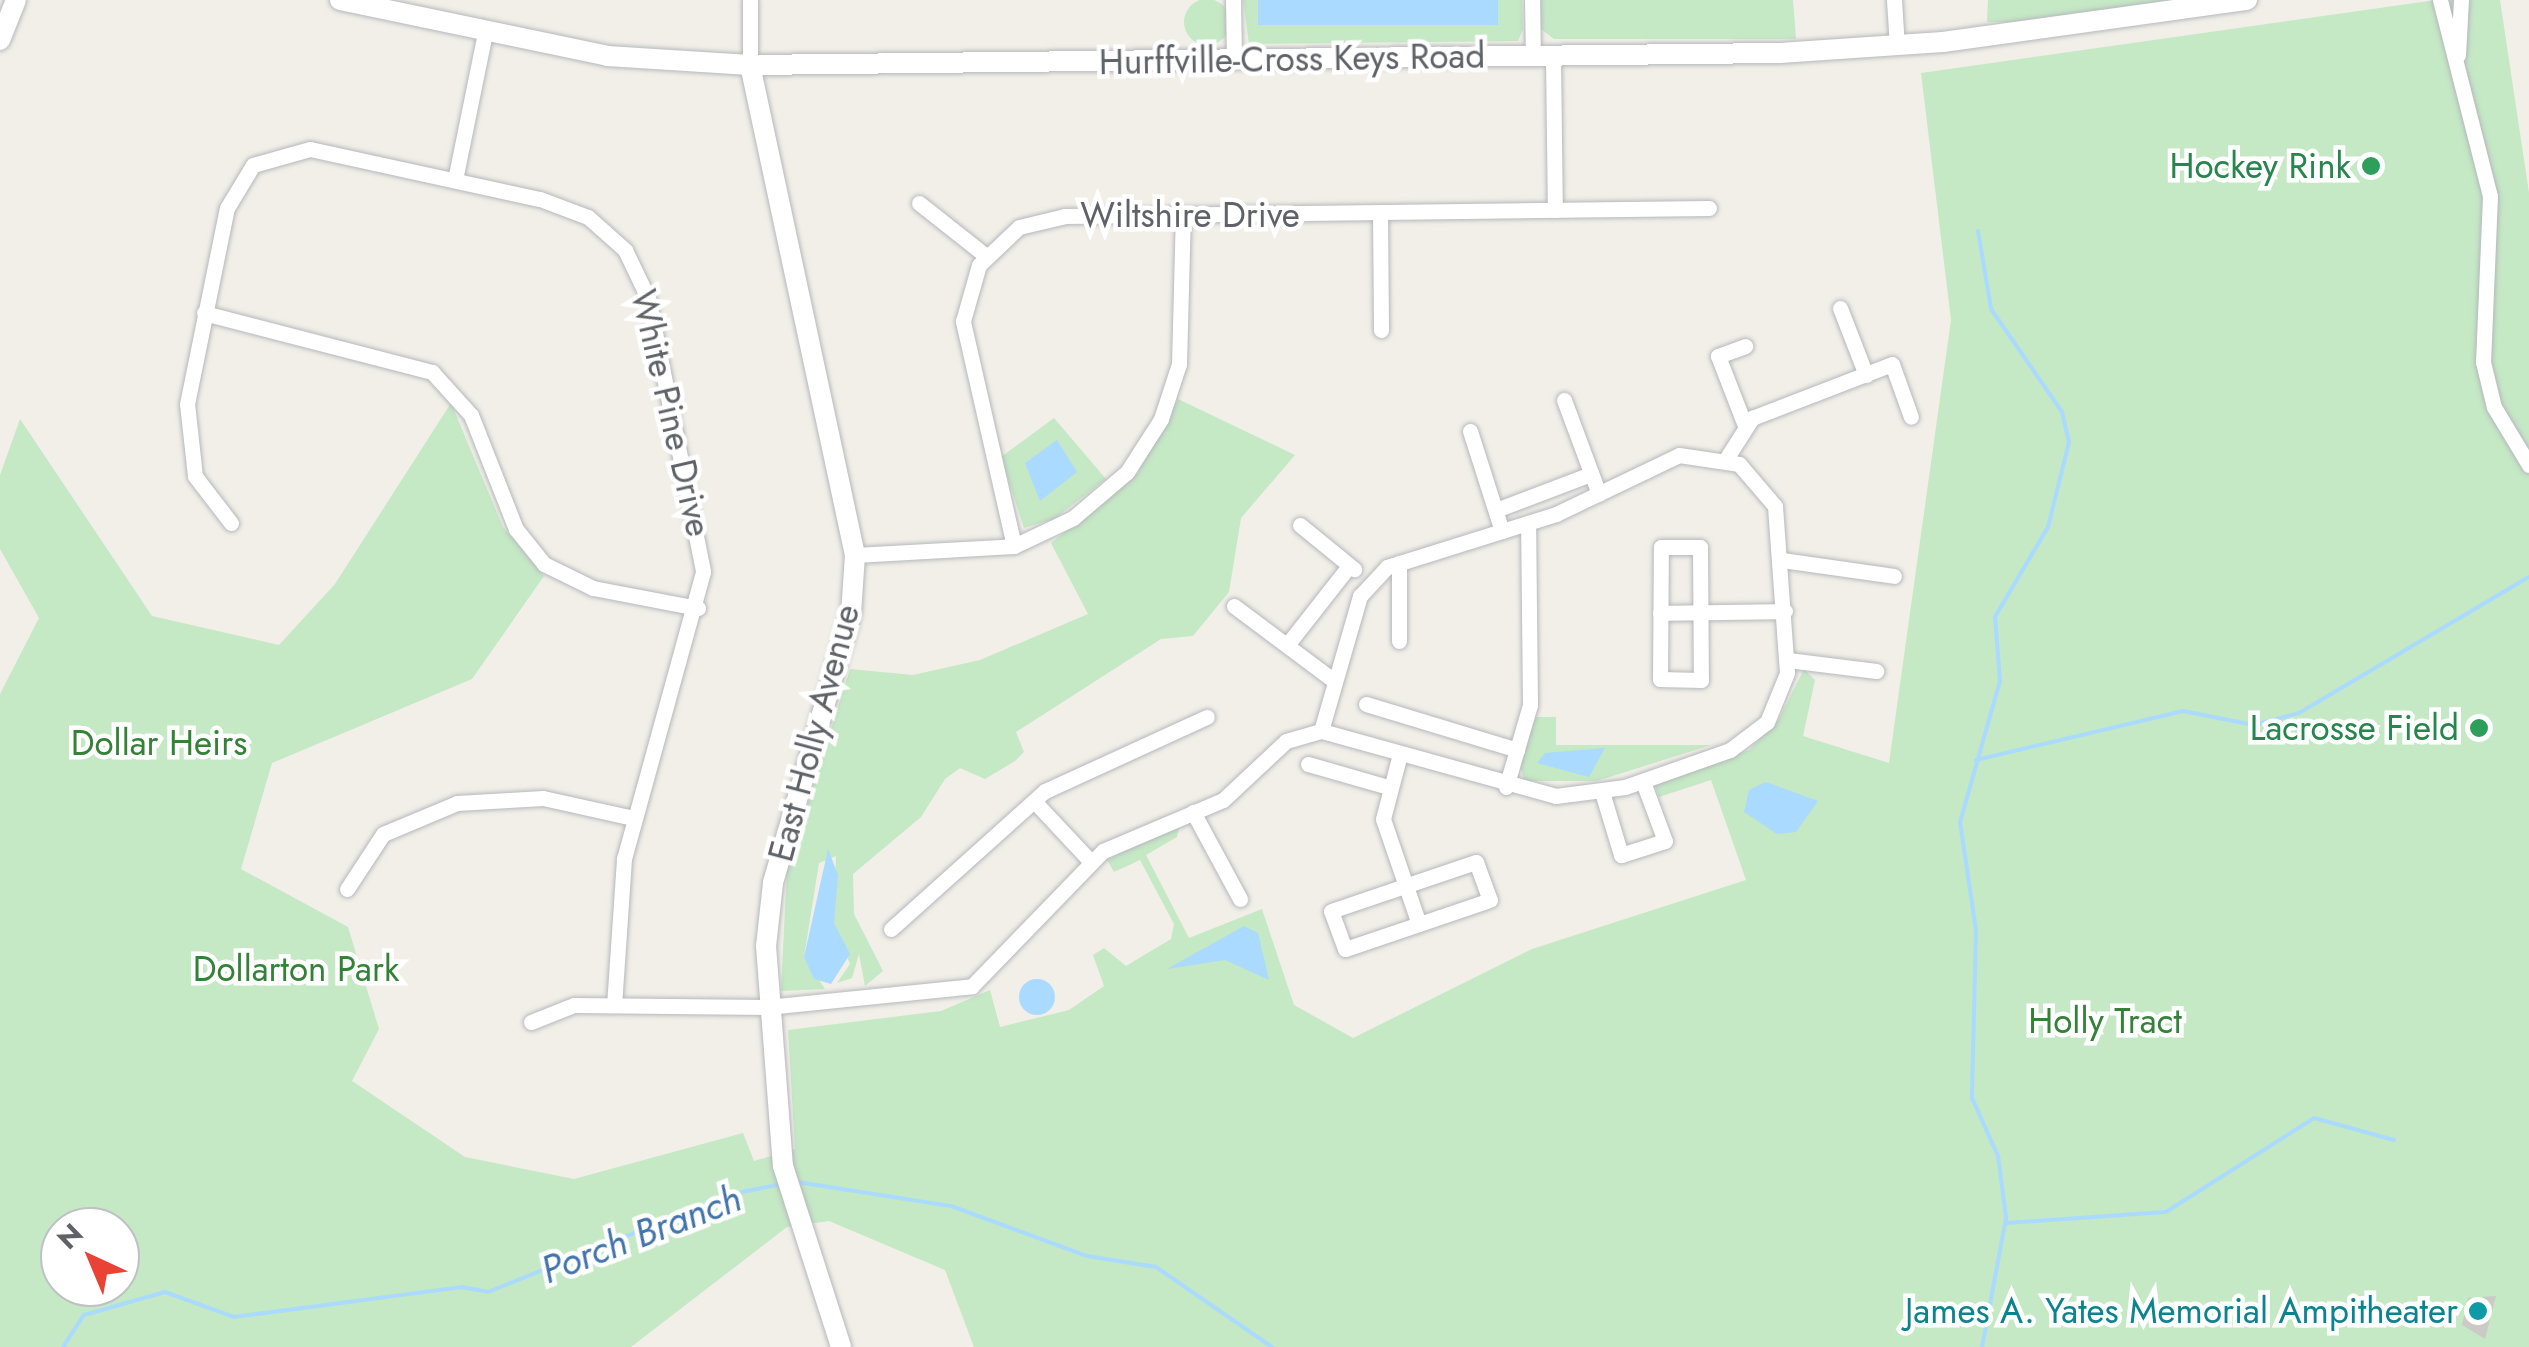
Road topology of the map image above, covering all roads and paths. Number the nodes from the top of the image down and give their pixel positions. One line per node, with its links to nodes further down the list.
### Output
1 (16, 0): 11 (main road)
2 (340, 0): 10 (main road, Hurffville-Cross Keys Road)
3 (750, 0): 16 (street, East Holly Avenue)
4 (1233, 0): 15 (street)
5 (1532, 0): 14 (street)
6 (1894, 0): 12 (street)
7 (2247, 0): 12 (main road, Hurffville-Cross Keys Road)
8 (2440, 0): 13 (street)
9 (2461, 0): 13 (street)
10 (485, 32): 16 (main road, Hurffville-Cross Keys Road); 17 (street)
11 (0, 40)
12 (1898, 47): 14 (main road, Hurffville-Cross Keys Road)
13 (2458, 55): 34 (street)
14 (1543, 56): 15 (main road, Hurffville-Cross Keys Road); 20 (street)
15 (1234, 60): 16 (main road, Hurffville-Cross Keys Road)
16 (750, 65): 43 (main road, East Holly Avenue)
17 (454, 180): 25 (street, White Pine Drive); 50 (street, White Pine Drive)
18 (919, 203): 23 (street)
19 (1709, 208): 20 (street, Wiltshire Drive)
20 (1555, 210): 21 (street, Wiltshire Drive)
21 (1380, 213): 22 (street, Wiltshire Drive); 26 (street)
22 (1183, 216): 23 (street, Wiltshire Drive); 42 (street)
23 (986, 256): 42 (street)
24 (1840, 308): 28 (street)
25 (204, 312): 38 (street, White Pine Drive); 50 (street)
26 (1382, 330)
27 (1745, 346): 31 (street)
28 (1866, 374): 30 (street); 31 (street)
29 (1564, 400): 35 (street)
30 (1911, 418)
31 (1744, 424): 33 (street)
32 (1470, 431): 37 (street)
33 (1726, 459): 36 (street); 44 (street)
34 (2529, 465)
35 (1591, 474): 36 (street); 37 (street)
36 (1599, 494): 39 (street)
37 (1496, 510): 41 (street)
38 (231, 523)
39 (1528, 523): 41 (street); 62 (street)
40 (1300, 525): 46 (street)
41 (1502, 531): 45 (street)
42 (1014, 546): 43 (street)
43 (855, 555): 79 (main road, East Holly Avenue)
44 (1782, 560): 47 (street); 51 (street)
45 (1398, 563): 48 (street); 54 (street)
46 (1350, 566): 48 (street); 55 (street)
47 (1894, 576)
48 (1368, 581): 58 (street)
49 (1234, 606): 55 (street)
50 (698, 608): 71 (street, White Pine Drive)
51 (1785, 611): 52 (street); 56 (street)
52 (1702, 613): 53 (street); 53 (street); 53 (street)
53 (1660, 614)
54 (1399, 641)
55 (1287, 646): 58 (street)
56 (1788, 660): 57 (street); 65 (street)
57 (1876, 670)
58 (1333, 680): 61 (street)
59 (1366, 704): 62 (street)
60 (1207, 717): 69 (street)
61 (1321, 730): 63 (street); 70 (street)
62 (1518, 750): 66 (street)
63 (1400, 754): 66 (street); 67 (street)
64 (1308, 764): 67 (street)
65 (1643, 782): 68 (street); 68 (street)
66 (1506, 786): 68 (street)
67 (1388, 787): 73 (street)
68 (1602, 792)
69 (1034, 801): 72 (street); 77 (street)
70 (1193, 812): 72 (street); 75 (street)
71 (633, 818): 74 (street); 78 (street, White Pine Drive)
72 (1091, 862): 79 (street)
73 (1405, 885): 76 (street); 76 (street); 76 (street)
74 (347, 889)
75 (1240, 899)
76 (1419, 924)
77 (891, 929)
78 (614, 1004): 79 (street); 80 (street)
79 (767, 1007): 81 (main road, East Holly Avenue)
80 (531, 1022)
81 (841, 1347)

